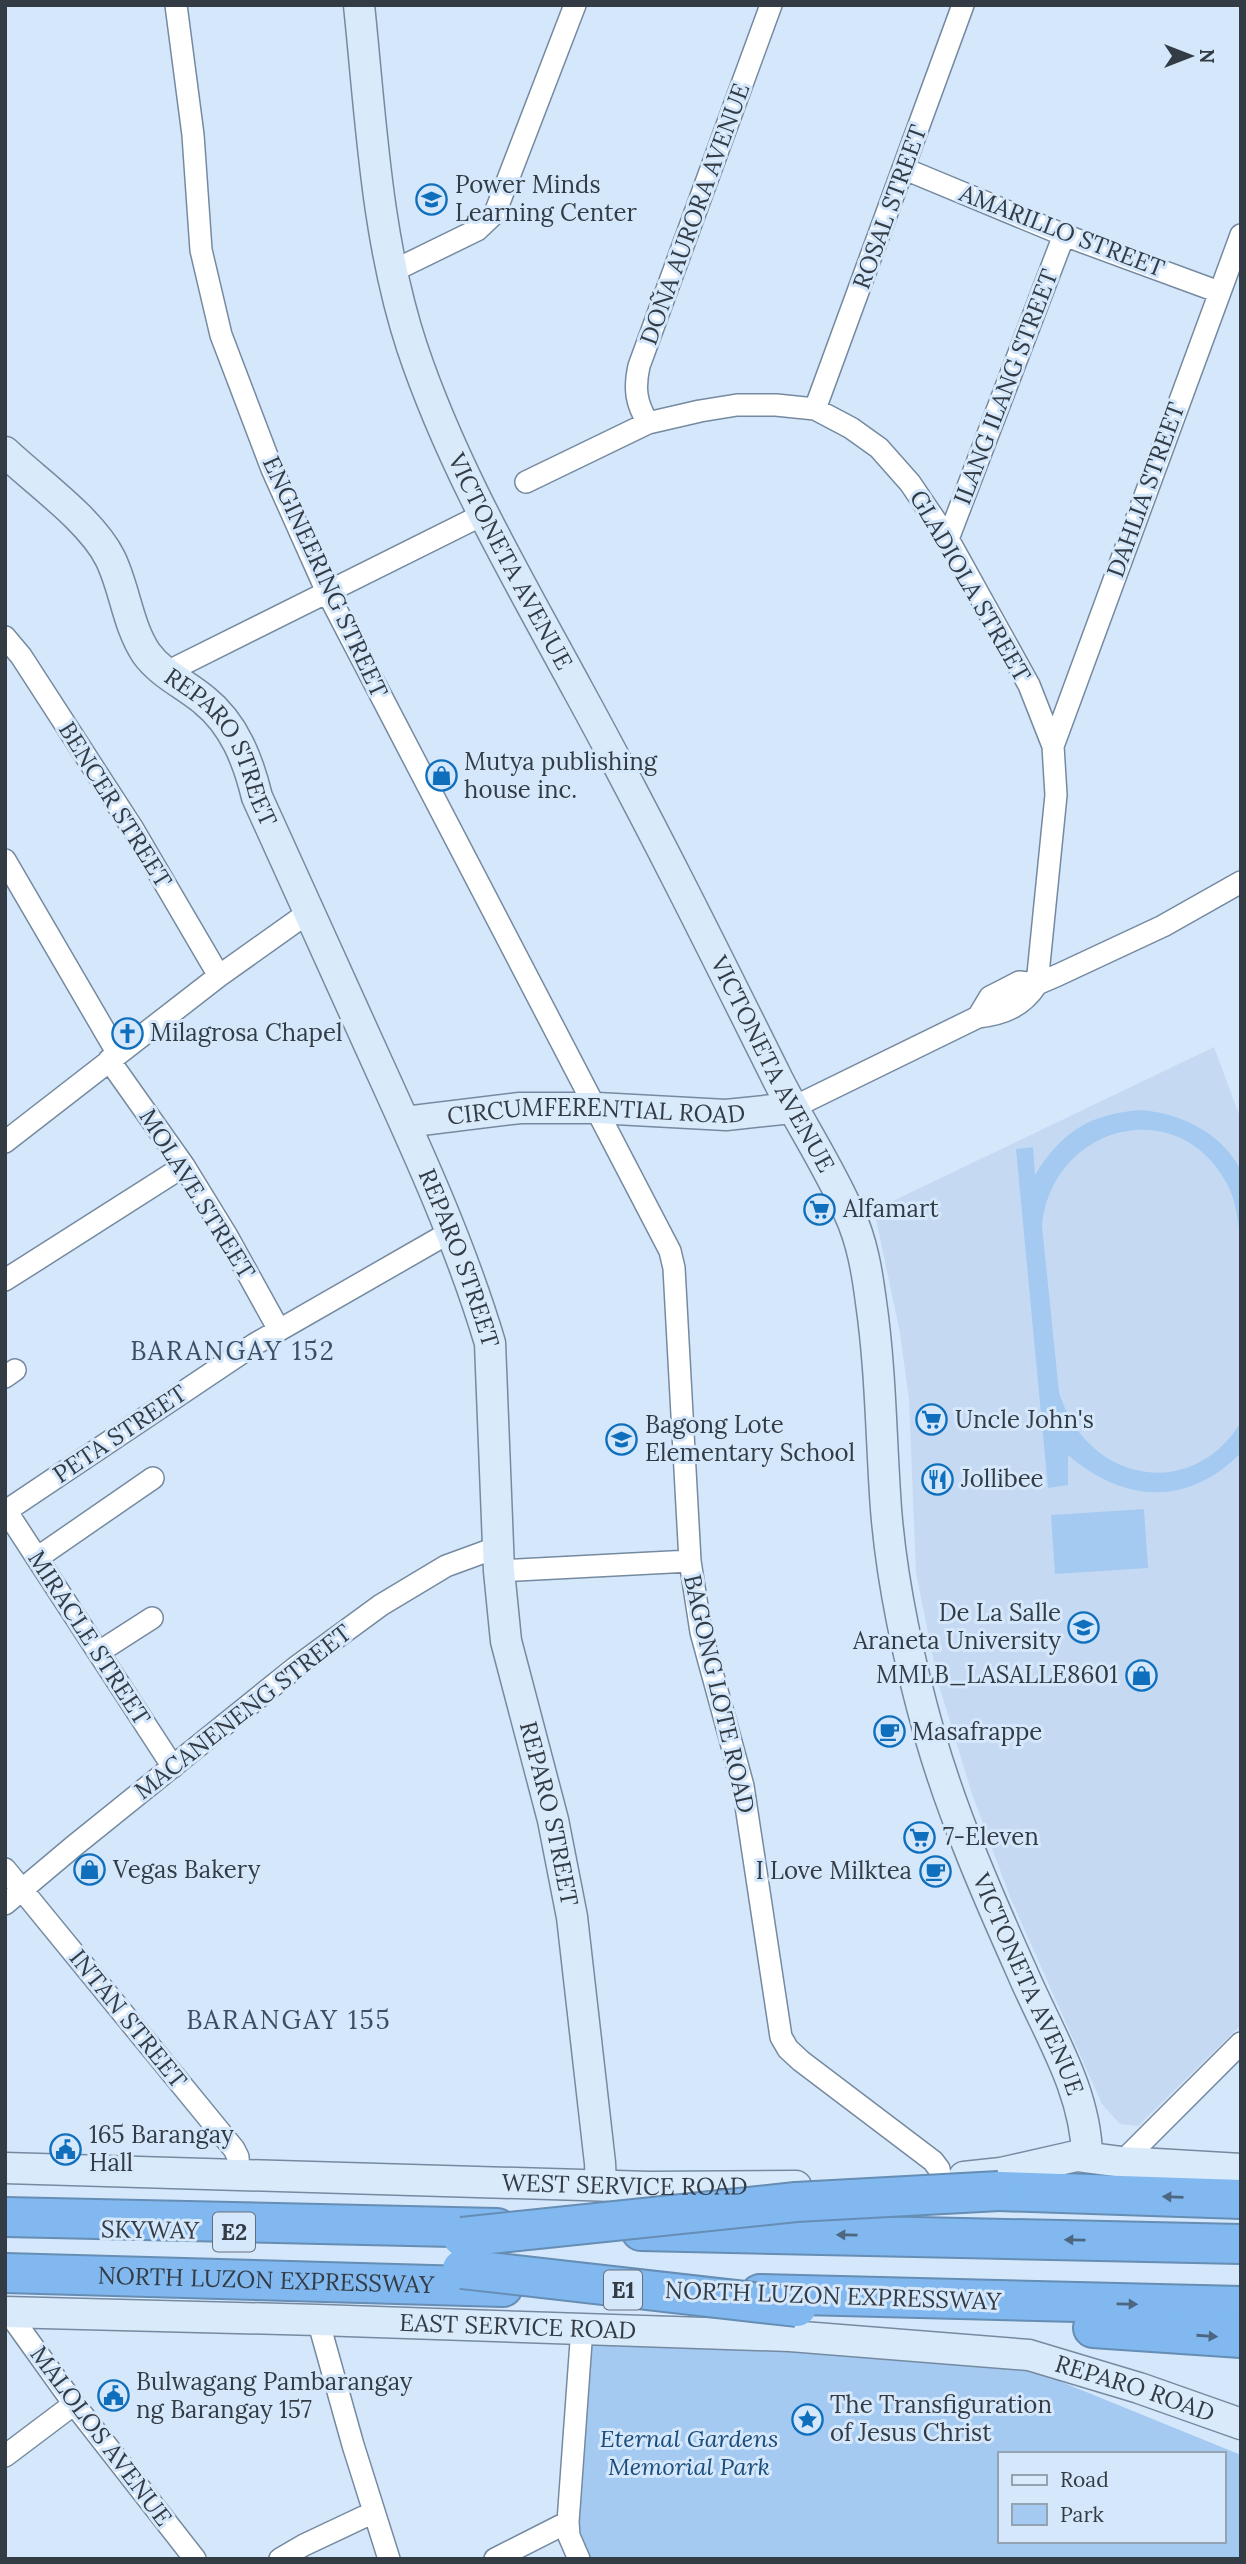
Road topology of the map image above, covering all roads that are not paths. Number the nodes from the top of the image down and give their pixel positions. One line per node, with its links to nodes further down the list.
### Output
1 (176, 5): 17 (street, ENGINEERING STREET)
2 (359, 5): 9 (street, VICTONETA AVENUE)
3 (575, 5): 9 (street)
4 (771, 5): 12 (street, DOÑA AURORA AVENUE)
5 (963, 5): 6 (street, ROSAL STREET)
6 (905, 169): 7 (street, AMARILLO STREET); 11 (street, ROSAL STREET)
7 (1064, 235): 10 (street, AMARILLO STREET); 16 (street, ILANG ILANG STREET)
8 (1241, 235): 10 (street, DAHLIA STREET)
9 (394, 271): 15 (street, VICTONETA AVENUE)
10 (1219, 292): 20 (street, DAHLIA STREET)
11 (815, 409): 12 (street, GLADIOLA STREET); 16 (street, GLADIOLA STREET)
12 (648, 423): 14 (street, GLADIOLA STREET)
13 (5, 452): 19 (street, REPARO STREET)
14 (526, 482)
15 (484, 514): 17 (street); 28 (street, VICTONETA AVENUE)
16 (948, 539): 20 (street, GLADIOLA STREET)
17 (327, 592): 19 (street); 27 (street, ENGINEERING STREET)
18 (5, 637): 24 (street, BENCER STREET)
19 (176, 668): 23 (street, REPARO STREET)
20 (1053, 746): 25 (street, GLADIOLA STREET)
21 (5, 860): 26 (street, MOLAVE STREET)
22 (1241, 882): 25 (street, CIRCUMFERENTIAL ROAD)
23 (309, 912): 24 (street); 29 (street, REPARO STREET)
24 (219, 976): 26 (street)
25 (1037, 985): 28 (street, CIRCUMFERENTIAL ROAD)
26 (114, 1057): 30 (street); 31 (street, MOLAVE STREET)
27 (597, 1108): 28 (street, CIRCUMFERENTIAL ROAD); 29 (street, CIRCUMFERENTIAL ROAD); 39 (street, BAGONG LOTE ROAD)
28 (792, 1108): 47 (street, VICTONETA AVENUE)
29 (405, 1122): 32 (street, REPARO STREET)
30 (5, 1142)
31 (184, 1166): 33 (street); 34 (street, MOLAVE STREET)
32 (452, 1231): 34 (street, PETA STREET); 38 (street, REPARO STREET)
33 (5, 1280)
34 (279, 1330): 36 (street, PETA STREET)
35 (153, 1478): 37 (street)
36 (6, 1510): 37 (street, MIRACLE STREET)
37 (37, 1558): 41 (street, MIRACLE STREET)
38 (498, 1559): 39 (street, MACANENENG STREET); 42 (street, MACANENENG STREET); 53 (street, REPARO STREET)
39 (690, 1560): 52 (street, BAGONG LOTE ROAD)
40 (152, 1618): 41 (street)
41 (99, 1652): 42 (street, MIRACLE STREET)
42 (173, 1767): 44 (street, MACANENENG STREET)
43 (5, 1869): 44 (street, INTAN STREET)
44 (22, 1890): 45 (street, MACANENENG STREET); 51 (street, INTAN STREET)
45 (5, 1904)
46 (1241, 2043): 48 (street)
47 (1087, 2156): 48 (street, WEST SERVICE ROAD); 52 (street, WEST SERVICE ROAD)
48 (1122, 2162): 50 (street, WEST SERVICE ROAD)
49 (5, 2168): 51 (street, WEST SERVICE ROAD)
50 (1241, 2169)
51 (239, 2174): 53 (street, WEST SERVICE ROAD)
52 (941, 2179): 53 (street, WEST SERVICE ROAD)
53 (601, 2185)
54 (1241, 2199): 58 (highway, one-way to 58, bridge)
55 (5, 2217): 57 (highway, one-way to 55)
56 (5, 2227): 58 (highway, SKYWAY / E2)
57 (1241, 2244)
58 (462, 2253): 59 (highway, SKYWAY / E2); 65 (highway, one-way to 65, bridge)
59 (5, 2258)
60 (5, 2273): 61 (highway, NORTH LUZON EXPRESSWAY / E1, one-way to 61)
61 (1241, 2306)
62 (7, 2312): 63 (street, EAST SERVICE ROAD); 67 (street, MALOLOS AVENUE)
63 (318, 2320): 64 (street, EAST SERVICE ROAD); 70 (street)
64 (582, 2328): 66 (street, EAST SERVICE ROAD); 71 (street)
65 (1241, 2338)
66 (1029, 2355): 68 (street, REPARO ROAD)
67 (74, 2404): 69 (street); 72 (street, MALOLOS AVENUE)
68 (1241, 2424)
69 (5, 2456)
70 (374, 2512): 73 (street); 74 (street)
71 (568, 2522): 75 (street); 76 (street)
72 (195, 2559)
73 (280, 2559)
74 (389, 2559)
75 (495, 2559)
76 (579, 2559)

